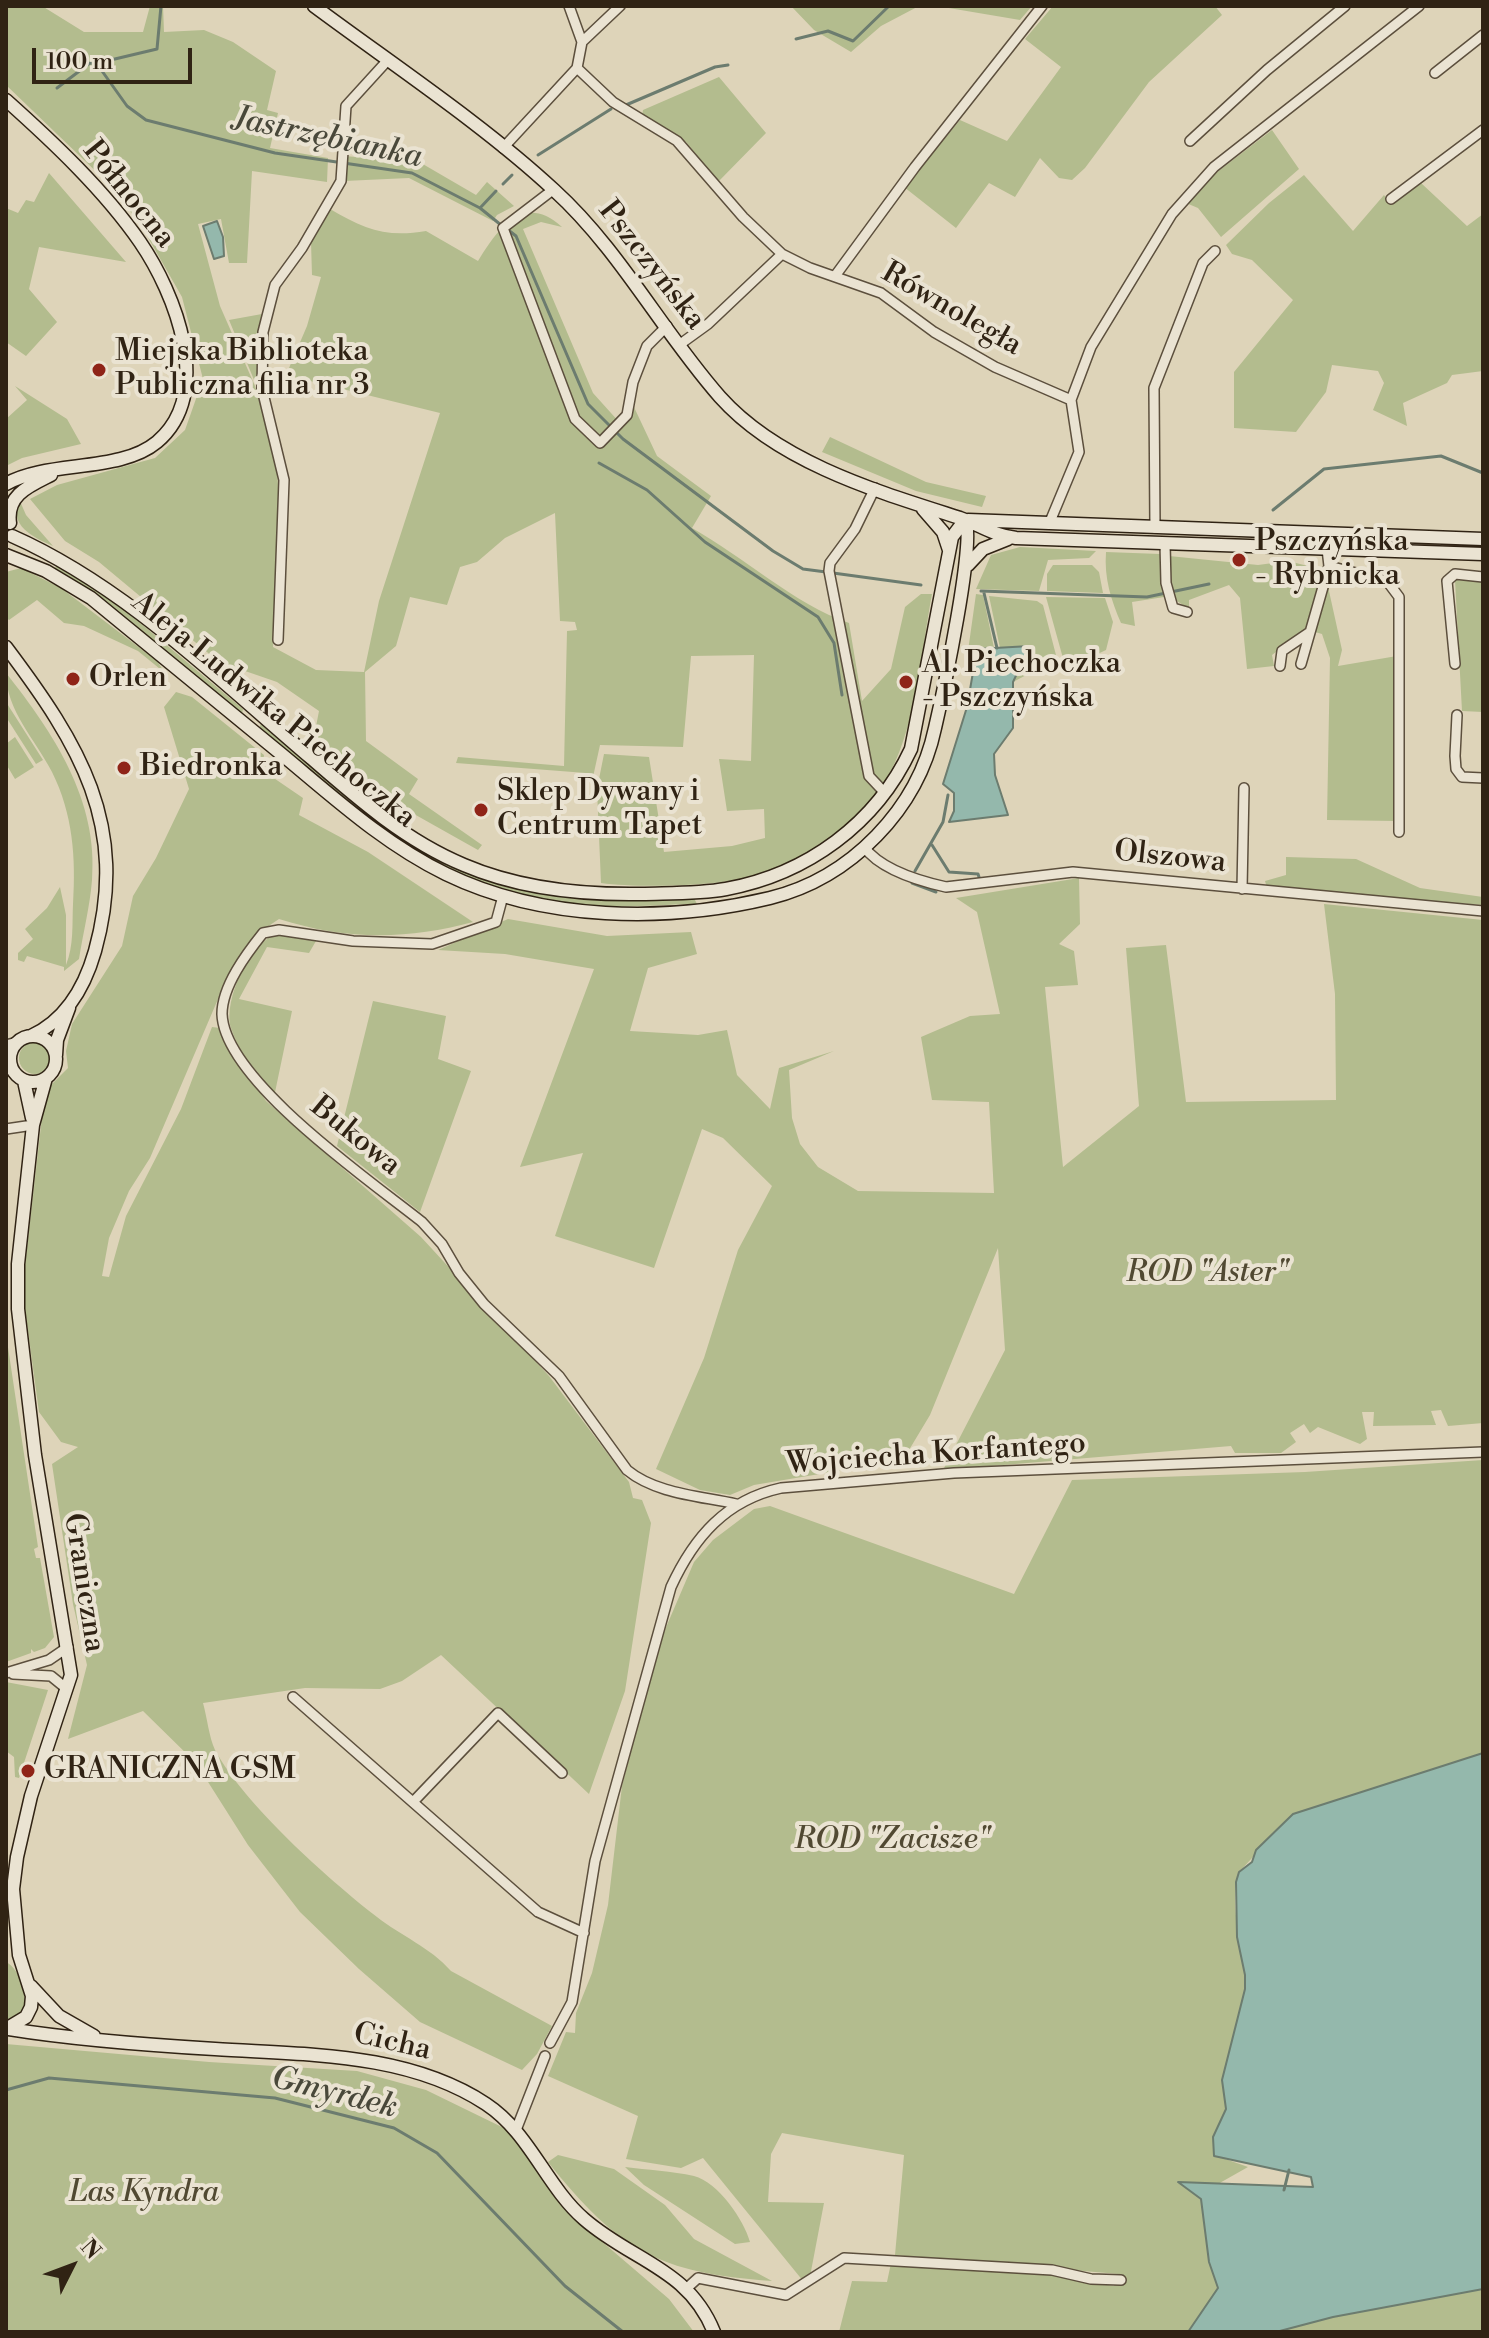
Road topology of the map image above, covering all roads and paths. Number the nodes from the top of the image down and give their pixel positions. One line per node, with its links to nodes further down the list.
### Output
1 (314, 6): 9 (street, Pszczyńska)
2 (569, 6): 8 (street)
3 (620, 6): 8 (street)
4 (1042, 6): 20 (street)
5 (1345, 6): 14 (street)
6 (1419, 6): 23 (street)
7 (1483, 35): 11 (street)
8 (582, 42): 10 (street)
9 (387, 61): 15 (street, Pszczyńska); 44 (street)
10 (577, 68): 15 (street); 19 (street, Równoległa)
11 (1435, 73)
12 (6, 100): 24 (street, Północna)
13 (1483, 130): 17 (street)
14 (1190, 141)
15 (503, 148): 16 (street, Pszczyńska)
16 (554, 189): 21 (street, Pszczyńska); 21 (street)
17 (1391, 199)
18 (1215, 251): 31 (street)
19 (782, 254): 20 (street, Równoległa); 22 (street)
20 (835, 276): 23 (street, Równoległa)
21 (667, 326): 22 (street, Pszczyńska)
22 (679, 345): 26 (street, Pszczyńska)
23 (1071, 400): 29 (street)
24 (69, 467): 25 (street, Północna); 30 (street)
25 (6, 484)
26 (875, 488): 27 (street, Pszczyńska); 52 (street)
27 (918, 504): 28 (street, Pszczyńska); 36 (street)
28 (965, 520): 29 (street, Pszczyńska); 32 (street, Pszczyńska); 36 (street, Aleja Ludwika Piechoczka); 40 (street, Aleja Ludwika Piechoczka)
29 (1049, 524): 31 (street, Pszczyńska)
30 (9, 525): 38 (street); 52 (street, Aleja Ludwika Piechoczka)
31 (1155, 528): 33 (street, Pszczyńska)
32 (1016, 538): 34 (street, Pszczyńska); 40 (street)
33 (1483, 539)
34 (1165, 544): 35 (street, Pszczyńska); 42 (street)
35 (1327, 549): 37 (street, Pszczyńska); 39 (street)
36 (950, 553): 52 (street, Aleja Ludwika Piechoczka)
37 (1483, 554)
38 (6, 555): 56 (street, Aleja Ludwika Piechoczka)
39 (1329, 566): 43 (street); 53 (street)
40 (966, 568): 54 (street, Aleja Ludwika Piechoczka)
41 (1483, 577): 47 (street)
42 (1187, 612)
43 (1310, 632): 46 (street); 48 (street)
44 (278, 640)
45 (6, 647): 58 (street)
46 (1301, 664)
47 (1455, 664)
48 (1280, 666)
49 (1457, 715): 50 (street)
50 (1483, 778)
51 (1244, 788): 55 (street)
52 (884, 792)
53 (1399, 832)
54 (864, 847): 55 (street, Olszowa); 56 (street, Aleja Ludwika Piechoczka)
55 (1242, 889): 57 (street, Olszowa)
56 (503, 896): 68 (street, Bukowa)
57 (1483, 911)
58 (70, 1005): 59 (street); 61 (street)
59 (31, 1036): 60 (street); 61 (street)
60 (11, 1043): 62 (street)
61 (56, 1059): 63 (street)
62 (8, 1062): 64 (street)
63 (46, 1078): 64 (street); 65 (street, Graniczna)
64 (24, 1081): 65 (street, Graniczna)
65 (33, 1125): 66 (street); 69 (street, Graniczna)
66 (6, 1129)
67 (1483, 1452): 68 (street, Wojciecha Korfantego)
68 (736, 1504): 77 (street, Wojciecha Korfantego)
69 (68, 1647): 70 (street); 71 (street, Graniczna)
70 (6, 1673): 71 (street)
71 (67, 1689): 75 (street, Graniczna)
72 (293, 1697): 74 (street)
73 (562, 1773): 74 (street)
74 (413, 1802): 77 (street)
75 (13, 1889): 76 (street); 79 (street, Graniczna)
76 (6, 1918)
77 (584, 1933): 83 (street, Wojciecha Korfantego)
78 (6, 1946): 79 (street)
79 (19, 1955): 80 (street, Graniczna)
80 (28, 1982): 81 (street, Graniczna); 82 (street)
81 (6, 2029): 82 (street, Cicha)
82 (100, 2039): 85 (street, Cicha)
83 (550, 2043)
84 (545, 2056): 85 (street)
85 (516, 2130): 87 (street, Cicha)
86 (1121, 2280): 87 (street)
87 (687, 2288): 88 (street, Cicha)
88 (714, 2332)

